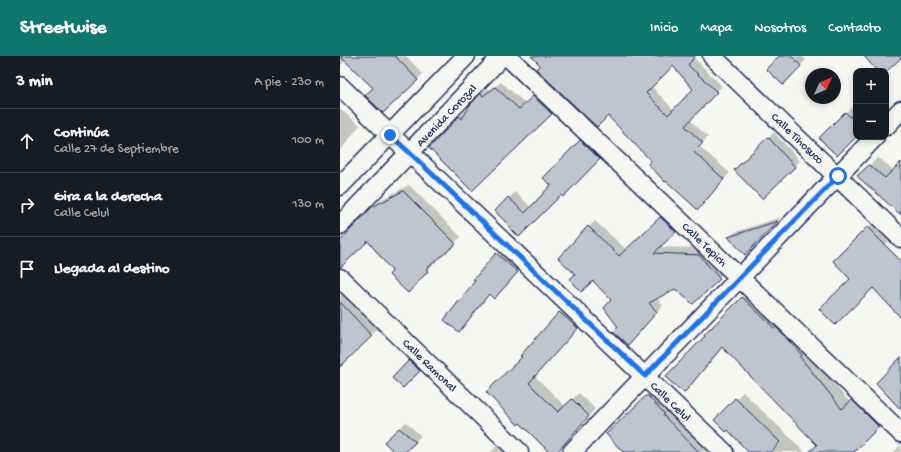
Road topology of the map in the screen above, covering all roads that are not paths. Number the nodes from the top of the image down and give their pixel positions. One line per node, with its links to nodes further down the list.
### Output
1 (466, 56): 8 (street)
2 (502, 56): 10 (street, Avenida Corozal)
3 (507, 56): 16 (street, Calle Tepich)
4 (712, 56): 11 (street, Calle Tihosuco)
5 (340, 86): 8 (street, Calle Celul)
6 (901, 110): 7 (street)
7 (889, 123)
8 (390, 135): 10 (street, Calle Celul); 12 (street)
9 (872, 140): 11 (street)
10 (410, 153): 13 (street, Avenida Corozal); 17 (street, Calle Celul)
11 (838, 176): 14 (street, Calle Tihosuco); 16 (street)
12 (340, 186)
13 (340, 225)
14 (901, 238)
15 (340, 278): 19 (street, Calle Ramonal)
16 (740, 278): 17 (street); 18 (street, Calle Tepich)
17 (645, 376): 20 (street); 21 (street, Calle Celul)
18 (901, 433)
19 (519, 452)
20 (572, 452)
21 (724, 452)

